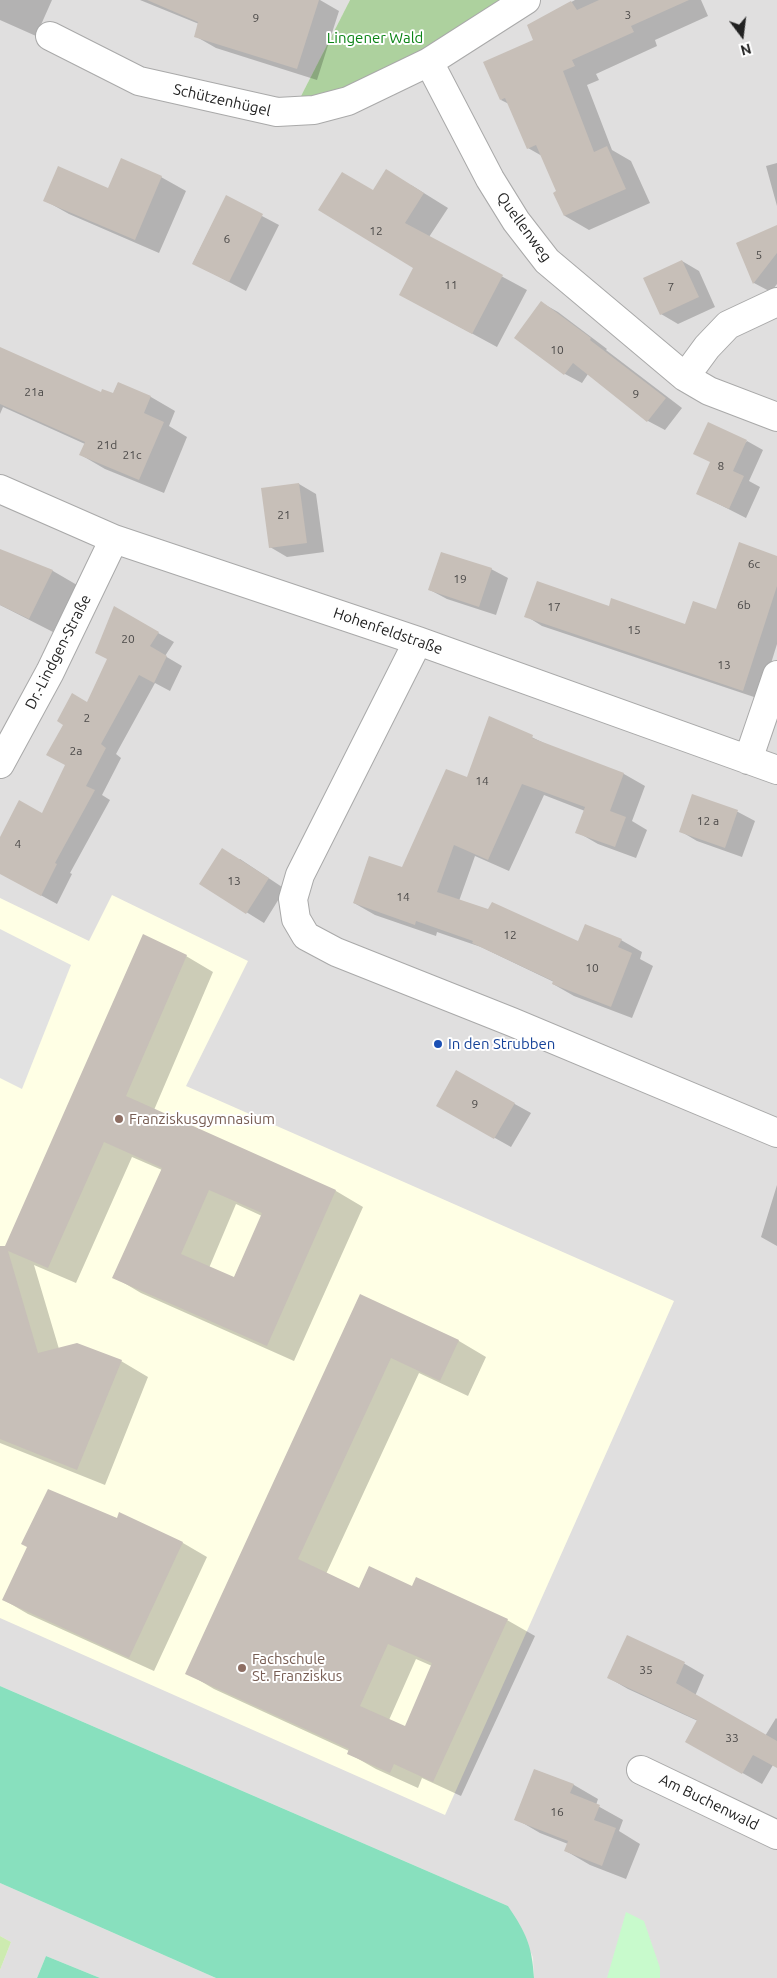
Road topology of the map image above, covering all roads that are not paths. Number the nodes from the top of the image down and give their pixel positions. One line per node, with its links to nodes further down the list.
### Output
1 (526, 0): 3 (street, Schützenhügel)
2 (50, 36): 3 (street, Schützenhügel)
3 (429, 62): 5 (street, Quellenweg)
4 (777, 302): 5 (street)
5 (685, 377): 6 (street, Quellenweg)
6 (777, 417)
7 (0, 489): 8 (street, Hohenfeldstraße)
8 (114, 539): 9 (street, Hohenfeldstraße); 12 (street, Dr.-Lindgen-Straße)
9 (418, 641): 11 (street, Hohenfeldstraße); 14 (street)
10 (777, 675): 11 (street)
11 (748, 760): 13 (street, Hohenfeldstraße)
12 (0, 764)
13 (777, 770)
14 (777, 1134)
15 (641, 1770): 16 (street, Am Buchenwald)
16 (777, 1835)

